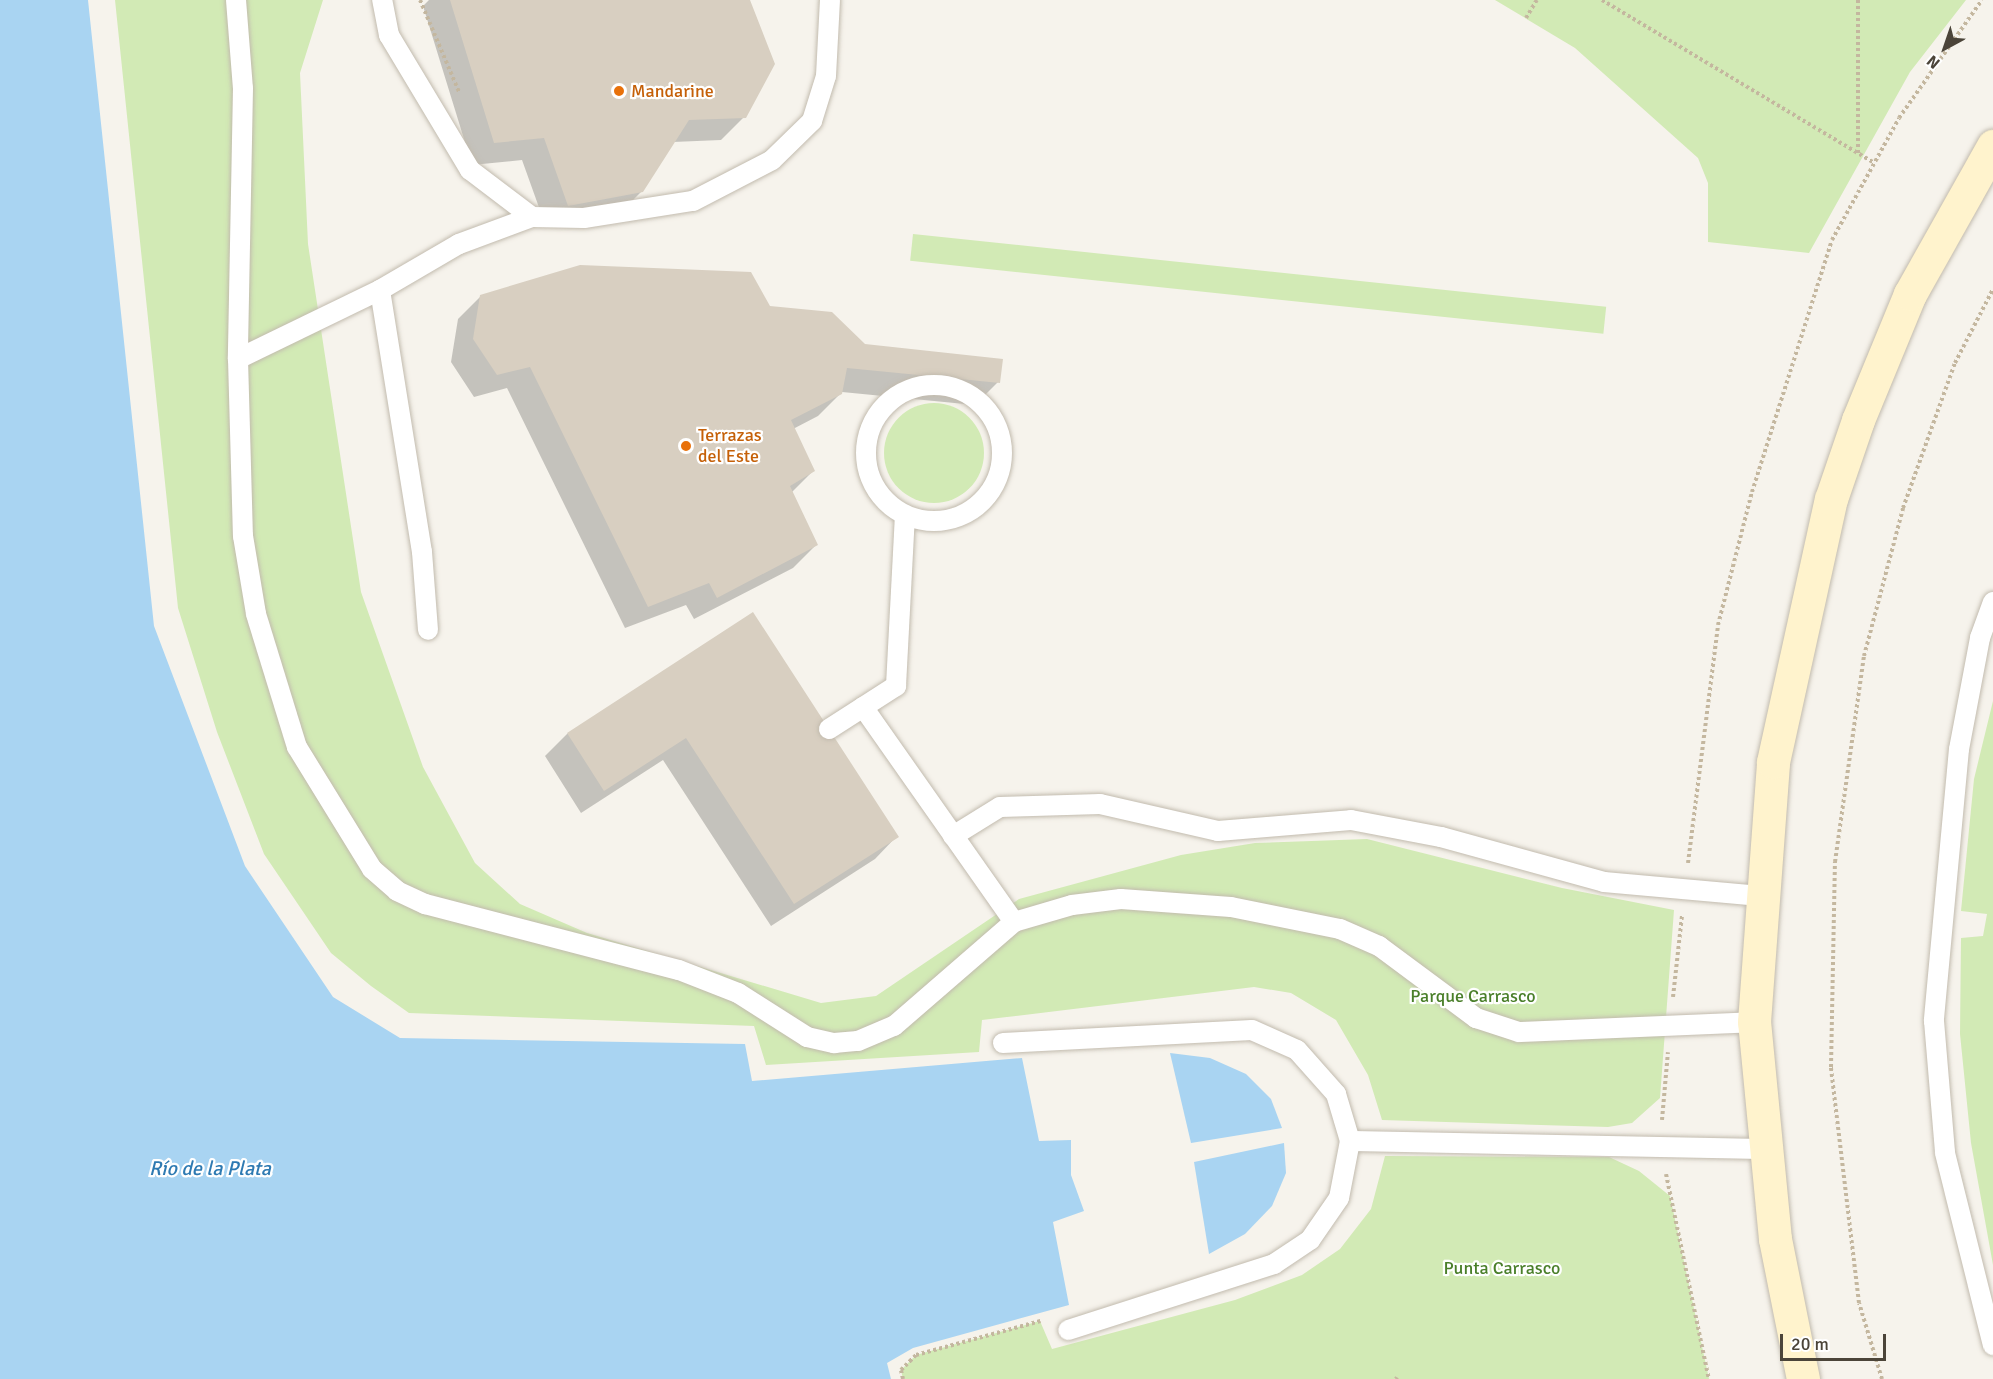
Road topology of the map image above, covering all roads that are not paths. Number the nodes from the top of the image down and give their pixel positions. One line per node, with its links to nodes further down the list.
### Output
1 (236, 0): 7 (lane)
2 (382, 0): 5 (lane)
3 (830, 0): 5 (lane)
4 (1993, 146): 14 (main road)
5 (532, 217): 6 (lane)
6 (380, 290): 7 (lane); 10 (lane)
7 (238, 359): 15 (lane)
8 (905, 515): 8 (lane); 11 (lane)
9 (1993, 602): 21 (lane)
10 (428, 630)
11 (863, 707): 12 (lane); 13 (lane)
12 (829, 729)
13 (953, 836): 14 (lane); 15 (lane)
14 (1760, 896): 16 (main road)
15 (1014, 922): 16 (lane)
16 (1754, 1022): 19 (main road)
17 (1003, 1043): 18 (lane)
18 (1350, 1141): 19 (lane); 20 (lane)
19 (1765, 1149): 22 (main road)
20 (1068, 1329)
21 (1993, 1345)
22 (1803, 1379)

